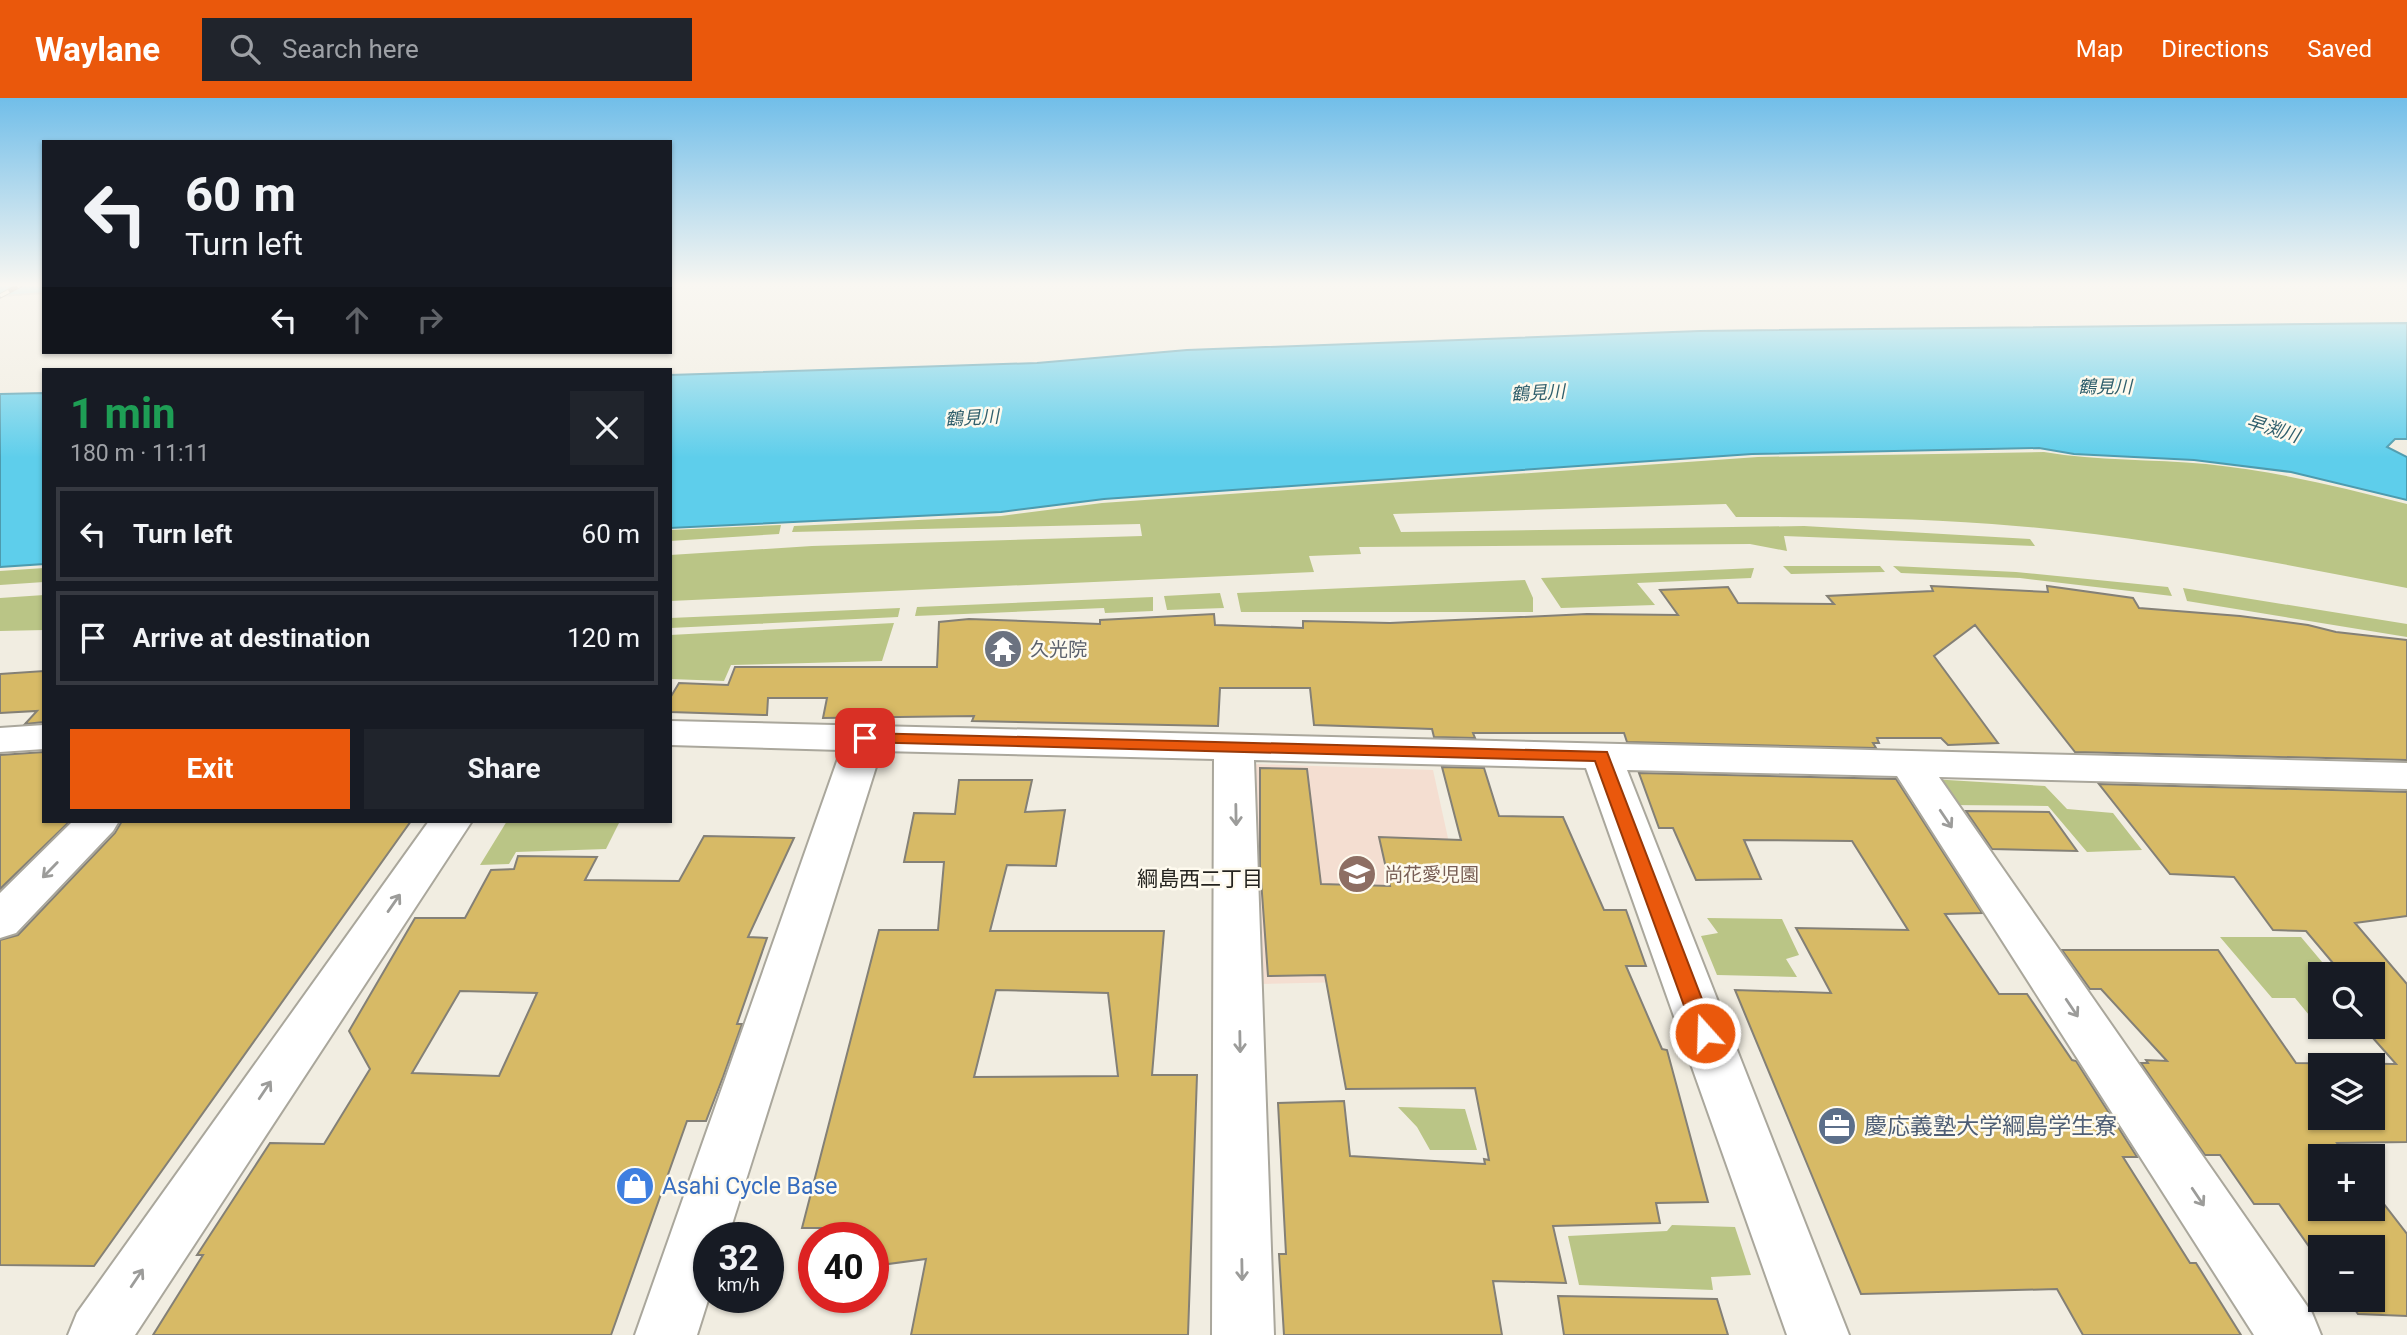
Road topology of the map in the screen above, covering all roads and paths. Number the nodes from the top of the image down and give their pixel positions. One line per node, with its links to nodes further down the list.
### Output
1 (672, 733): 3 (street)
2 (42, 737): 4 (street)
3 (865, 738): 5 (street); 13 (street)
4 (0, 740)
5 (1234, 746): 6 (street); 14 (street, one-way to 14)
6 (1602, 756): 7 (street); 15 (street)
7 (1908, 762): 8 (street); 16 (street, one-way to 16)
8 (2407, 776)
9 (96, 823): 11 (street, one-way to 11)
10 (450, 823): 12 (street, one-way to 10)
11 (0, 921)
12 (99, 1335)
13 (666, 1335)
14 (1243, 1335)
15 (1818, 1335)
16 (2290, 1335)

